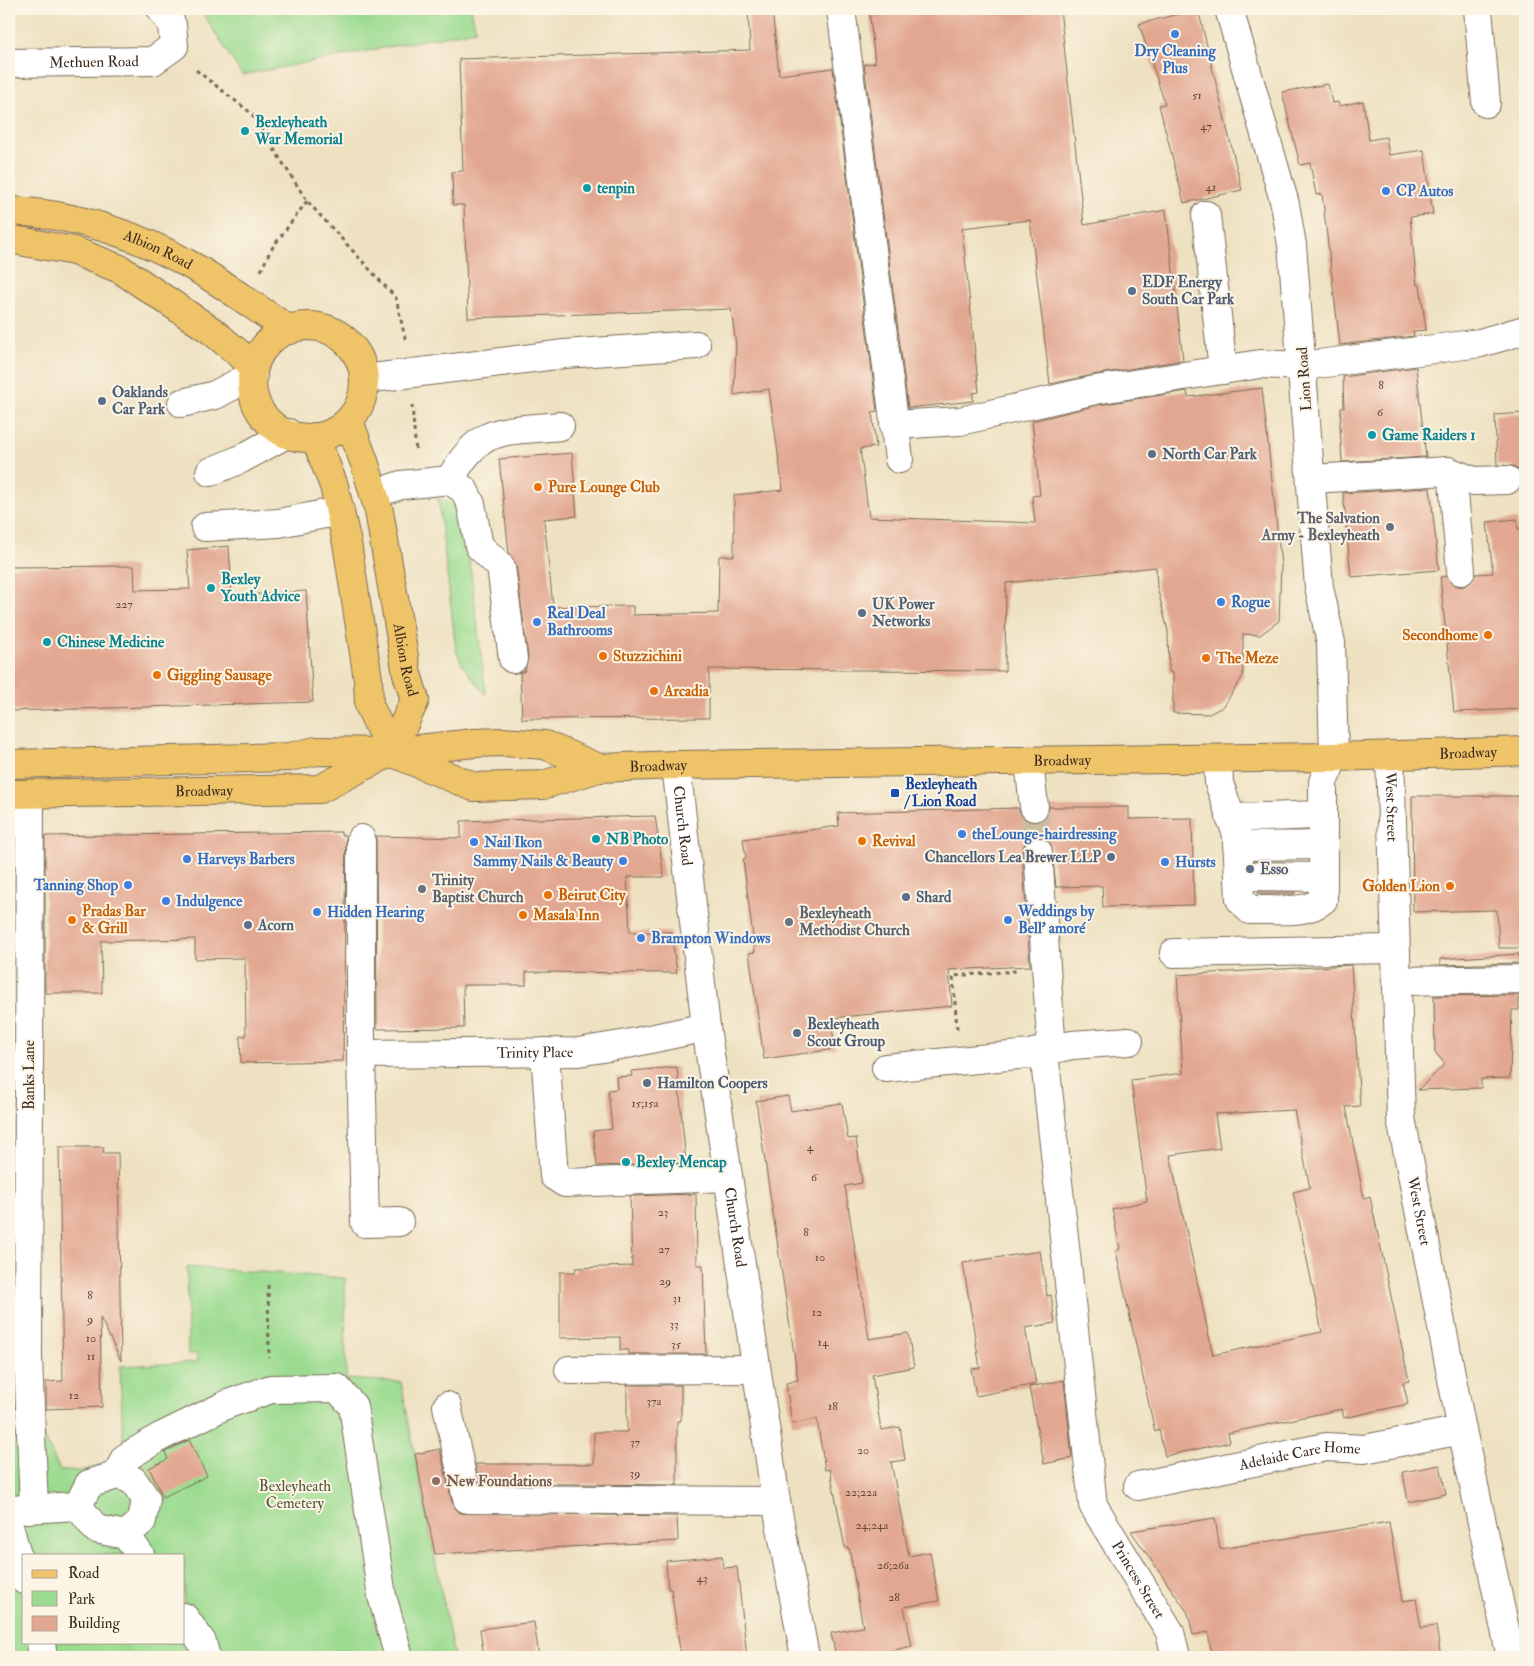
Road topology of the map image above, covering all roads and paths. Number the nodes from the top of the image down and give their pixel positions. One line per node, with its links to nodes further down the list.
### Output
1 (161, 9): 5 (street)
2 (841, 9): 23 (street)
3 (1230, 9): 16 (street, Lion Road)
4 (1478, 9): 7 (street)
5 (172, 48): 6 (street, Methuen Road); 8 (path)
6 (9, 63)
7 (1486, 103)
8 (307, 201): 12 (path); 19 (path)
9 (9, 211): 13 (main road, Albion Road)
10 (1206, 214): 18 (street)
11 (9, 239): 17 (main road)
12 (257, 277)
13 (290, 330): 17 (main road); 20 (main road)
14 (1525, 330): 16 (street)
15 (696, 345): 19 (street)
16 (1303, 366): 18 (street); 30 (street, Lion Road)
17 (253, 370): 21 (street); 25 (main road)
18 (1223, 370): 23 (street)
19 (409, 374): 20 (street); 33 (path)
20 (365, 379): 22 (main road)
21 (182, 403)
22 (349, 421): 26 (main road); 34 (main road, Albion Road)
23 (894, 425): 27 (street)
24 (560, 426): 31 (street)
25 (288, 433): 26 (main road); 29 (street)
26 (314, 437): 35 (main road)
27 (899, 459)
28 (1448, 471): 30 (street); 32 (street); 37 (street)
29 (210, 472)
30 (1311, 479): 42 (street, Lion Road)
31 (450, 480): 33 (street); 38 (street)
32 (1507, 480)
33 (419, 483): 34 (street)
34 (374, 494): 40 (main road, Albion Road)
35 (340, 511): 36 (street); 40 (main road)
36 (205, 527)
37 (1461, 572)
38 (512, 659)
39 (1525, 751): 41 (main road, Broadway)
40 (391, 752): 45 (main road, Broadway); 47 (main road, Broadway); 47 (main road, Broadway); 48 (main road, Broadway)
41 (1390, 755): 42 (main road, Broadway); 56 (street, West Street)
42 (1334, 757): 43 (main road, Broadway); 50 (street)
43 (1218, 759): 44 (main road, Broadway); 51 (street)
44 (1029, 762): 46 (main road, Broadway); 49 (street)
45 (9, 764)
46 (676, 765): 47 (main road, Broadway); 61 (street, Church Road)
47 (599, 768)
48 (20, 794): 68 (street, Banks Lane)
49 (1034, 807)
50 (1323, 815): 51 (street); 53 (street)
51 (1230, 818): 54 (street)
52 (361, 839): 65 (street)
53 (1323, 845): 54 (street); 54 (street)
54 (1237, 846)
55 (1038, 852): 58 (street)
56 (1395, 949): 57 (street); 60 (street, West Street)
57 (1174, 953)
58 (1046, 969): 64 (street); 66 (path)
59 (1525, 979): 60 (street)
60 (1396, 982): 77 (street, West Street)
61 (706, 1027): 63 (street, Trinity Place); 69 (street, Church Road)
62 (1129, 1041): 64 (street)
63 (545, 1052): 65 (street, Trinity Place); 69 (street)
64 (1044, 1052): 66 (street); 92 (street, Princess Street)
65 (362, 1054): 70 (street)
66 (959, 1061): 67 (street)
67 (886, 1068)
68 (18, 1167): 72 (street, Banks Lane)
69 (728, 1177): 73 (street, Church Road)
70 (398, 1222)
71 (268, 1285): 75 (path)
72 (18, 1317): 82 (street, Banks Lane)
73 (756, 1369): 74 (street); 80 (street, Church Road)
74 (569, 1370)
75 (271, 1388): 78 (street); 90 (street)
76 (447, 1406): 80 (street)
77 (1462, 1430): 79 (street, Adelaide Care Home); 93 (street, West Street)
78 (117, 1475): 81 (street); 84 (street)
79 (1138, 1486)
80 (776, 1501): 91 (street, Church Road)
81 (78, 1506): 82 (street); 84 (street)
82 (21, 1509)
83 (9, 1526): 85 (street)
84 (133, 1545)
85 (22, 1573)
86 (185, 1618): 89 (street)
87 (41, 1644): 88 (street)
88 (43, 1657)
89 (206, 1657)
90 (399, 1657)
91 (805, 1657)
92 (1176, 1657)
93 (1511, 1657)

